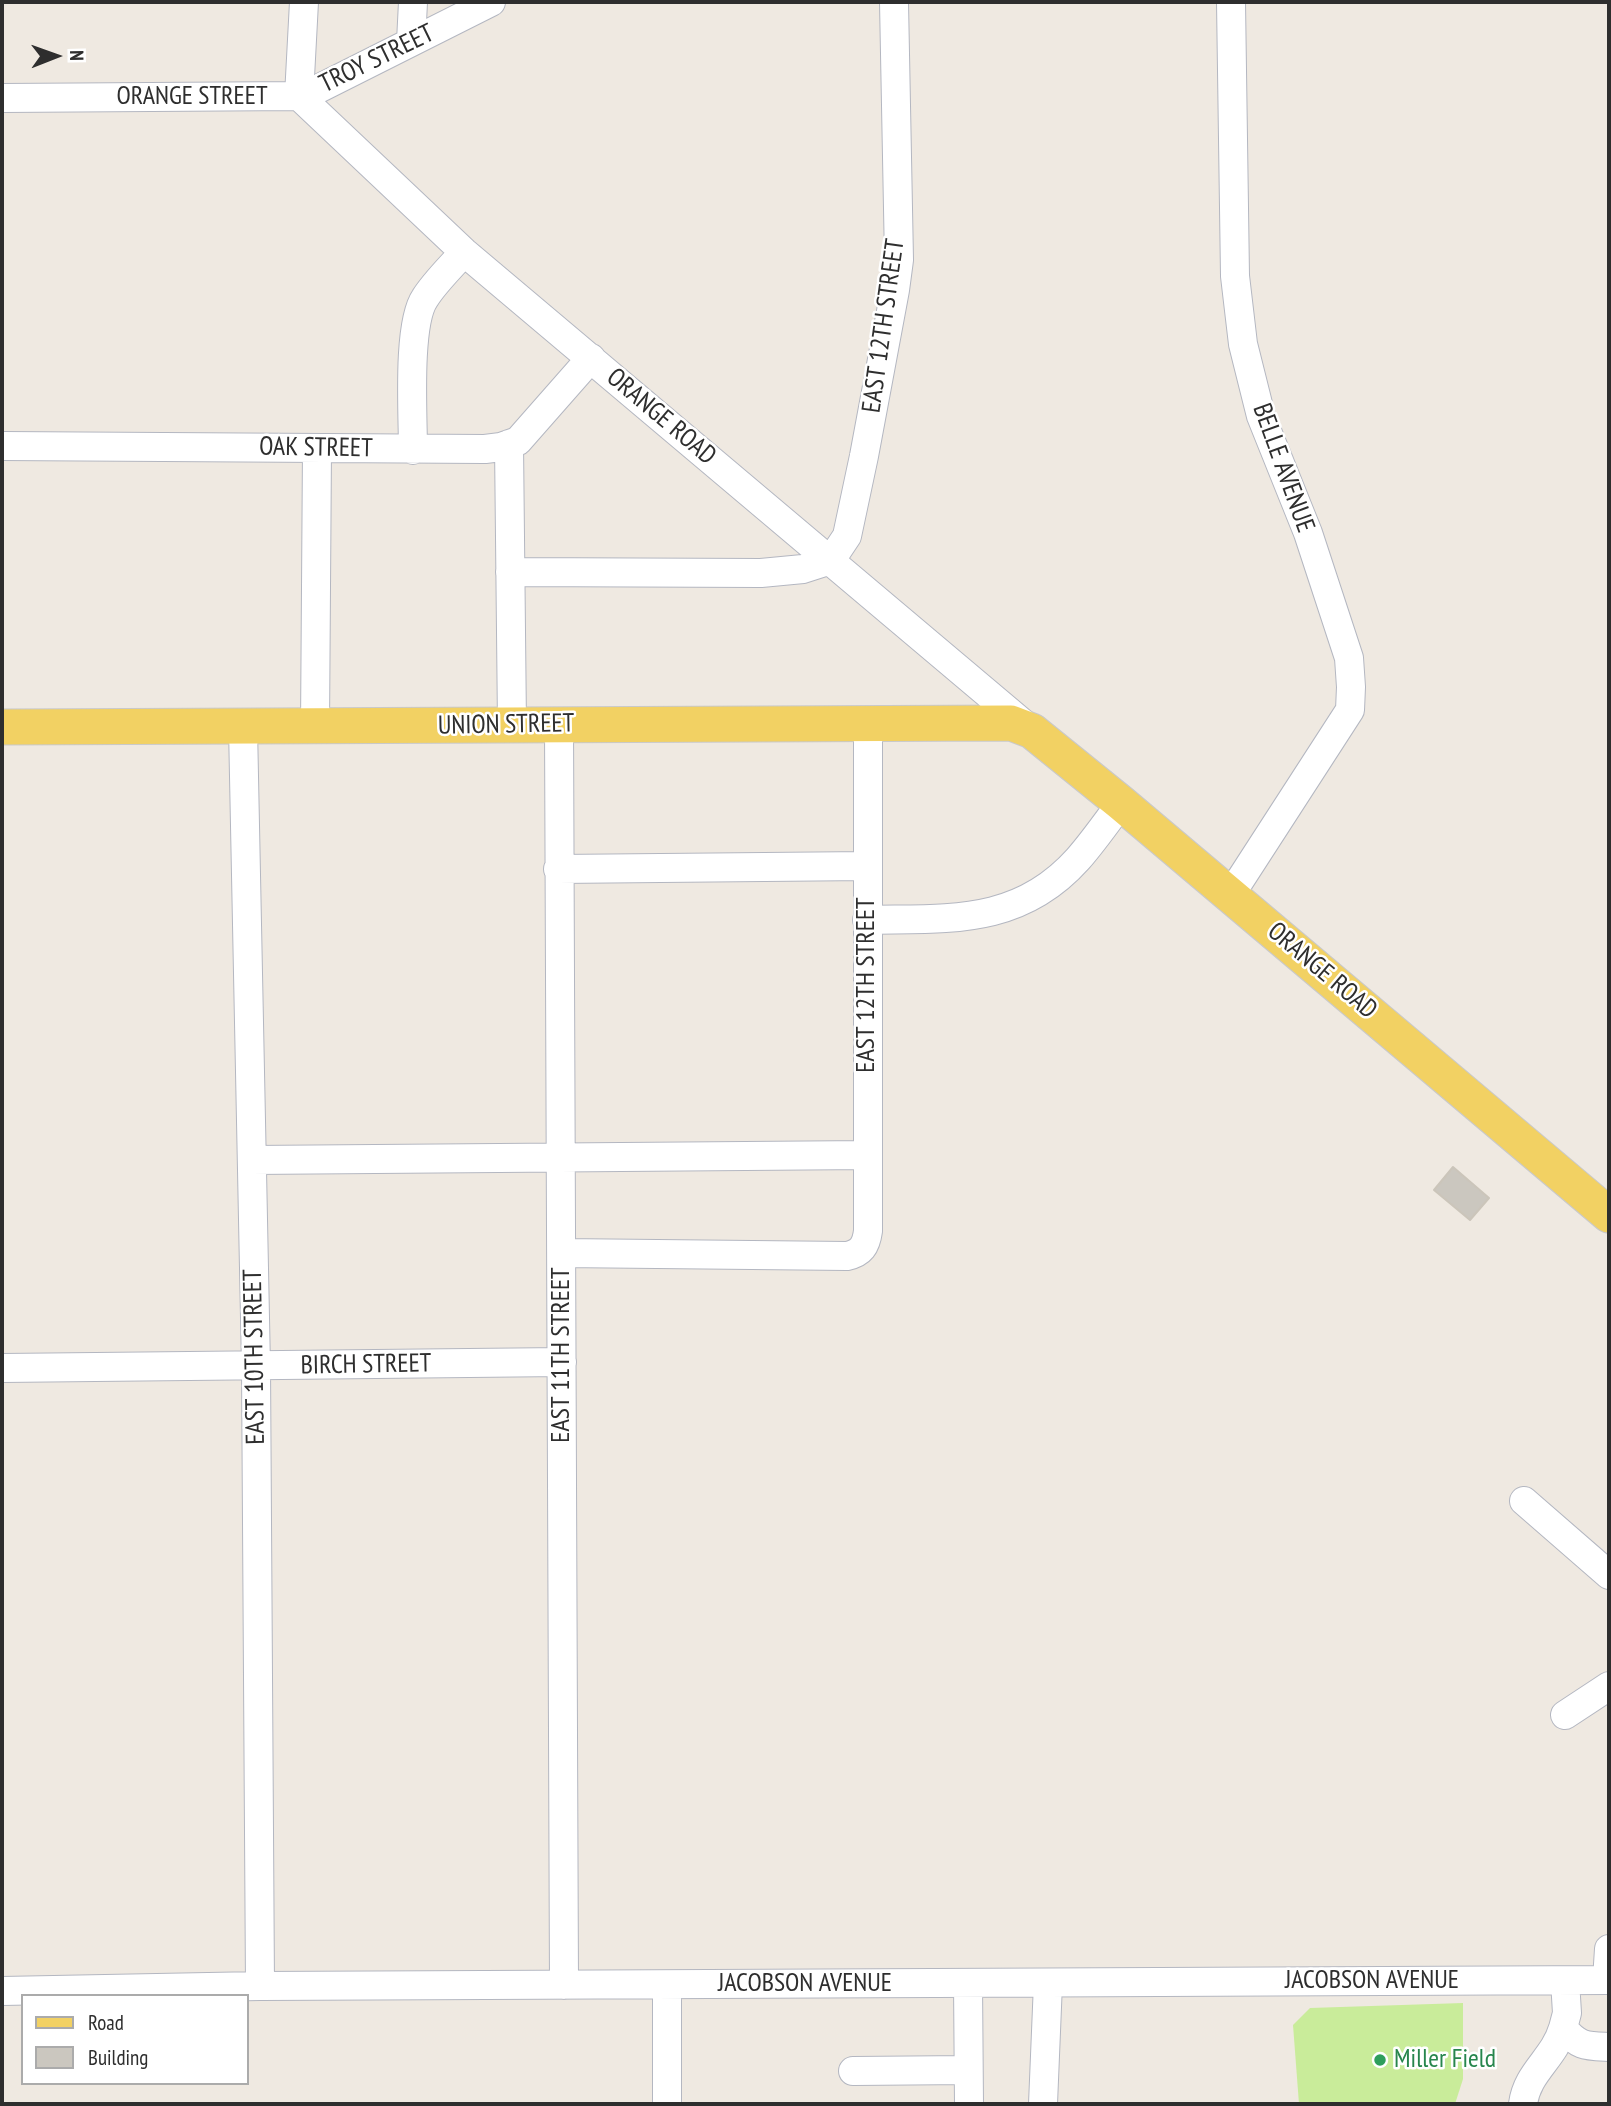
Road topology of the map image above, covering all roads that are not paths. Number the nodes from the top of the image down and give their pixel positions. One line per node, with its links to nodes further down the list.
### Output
1 (304, 2): 7 (street)
2 (413, 2): 6 (street)
3 (491, 2): 6 (street, TROY STREET)
4 (894, 2): 15 (street, EAST 12TH STREET)
5 (1231, 2): 27 (street, BELLE AVENUE)
6 (411, 42): 7 (street, TROY STREET)
7 (299, 96): 8 (street, ORANGE STREET); 9 (street, ORANGE ROAD)
8 (2, 98)
9 (464, 252): 10 (street, ORANGE ROAD); 14 (street)
10 (591, 358): 11 (street); 15 (street, ORANGE ROAD)
11 (509, 444): 14 (street, OAK STREET); 16 (street)
12 (2, 446): 13 (street, OAK STREET)
13 (317, 448): 14 (street, OAK STREET); 22 (street)
14 (413, 450)
15 (831, 560): 16 (street); 23 (street, ORANGE ROAD)
16 (510, 572): 19 (street)
17 (867, 722): 18 (main road, UNION STREET); 23 (main road, UNION STREET); 25 (street, EAST 12TH STREET)
18 (559, 724): 19 (main road, UNION STREET); 26 (street, EAST 11TH STREET)
19 (512, 725): 22 (main road, UNION STREET)
20 (2, 727): 21 (main road, UNION STREET)
21 (243, 727): 22 (main road, UNION STREET); 31 (street, EAST 10TH STREET)
22 (315, 727)
23 (1021, 727): 24 (main road, ORANGE ROAD)
24 (1121, 803): 27 (main road, ORANGE ROAD); 28 (street)
25 (867, 866): 26 (street); 28 (street, EAST 12TH STREET)
26 (558, 869): 30 (street, EAST 11TH STREET)
27 (1231, 894): 32 (main road, ORANGE ROAD)
28 (867, 920): 29 (street, EAST 12TH STREET)
29 (868, 1155): 30 (street); 33 (street, EAST 12TH STREET)
30 (561, 1156): 31 (street); 33 (street, EAST 11TH STREET)
31 (251, 1160): 35 (street, EAST 10TH STREET)
32 (1609, 1215)
33 (562, 1253): 34 (street, EAST 11TH STREET)
34 (562, 1362): 35 (street, BIRCH STREET); 47 (street, EAST 11TH STREET)
35 (256, 1367): 36 (street, BIRCH STREET); 48 (street, EAST 10TH STREET)
36 (2, 1368)
37 (1524, 1500): 38 (street)
38 (1609, 1575)
39 (1609, 1686): 40 (street)
40 (1565, 1715)
41 (1609, 1949): 43 (street)
42 (1564, 1980): 43 (street, JACOBSON AVENUE); 45 (street, JACOBSON AVENUE); 50 (street)
43 (1608, 1980)
44 (968, 1983): 45 (street, JACOBSON AVENUE); 46 (street, JACOBSON AVENUE); 52 (street)
45 (1048, 1983): 56 (street)
46 (667, 1984): 47 (street, JACOBSON AVENUE); 54 (street)
47 (564, 1985): 48 (street, JACOBSON AVENUE)
48 (260, 1986): 49 (street, JACOBSON AVENUE)
49 (2, 1991)
50 (1563, 2028): 51 (street); 57 (street)
51 (1609, 2047)
52 (968, 2070): 53 (street); 55 (street)
53 (853, 2071)
54 (667, 2104)
55 (969, 2104)
56 (1043, 2104)
57 (1523, 2104)

